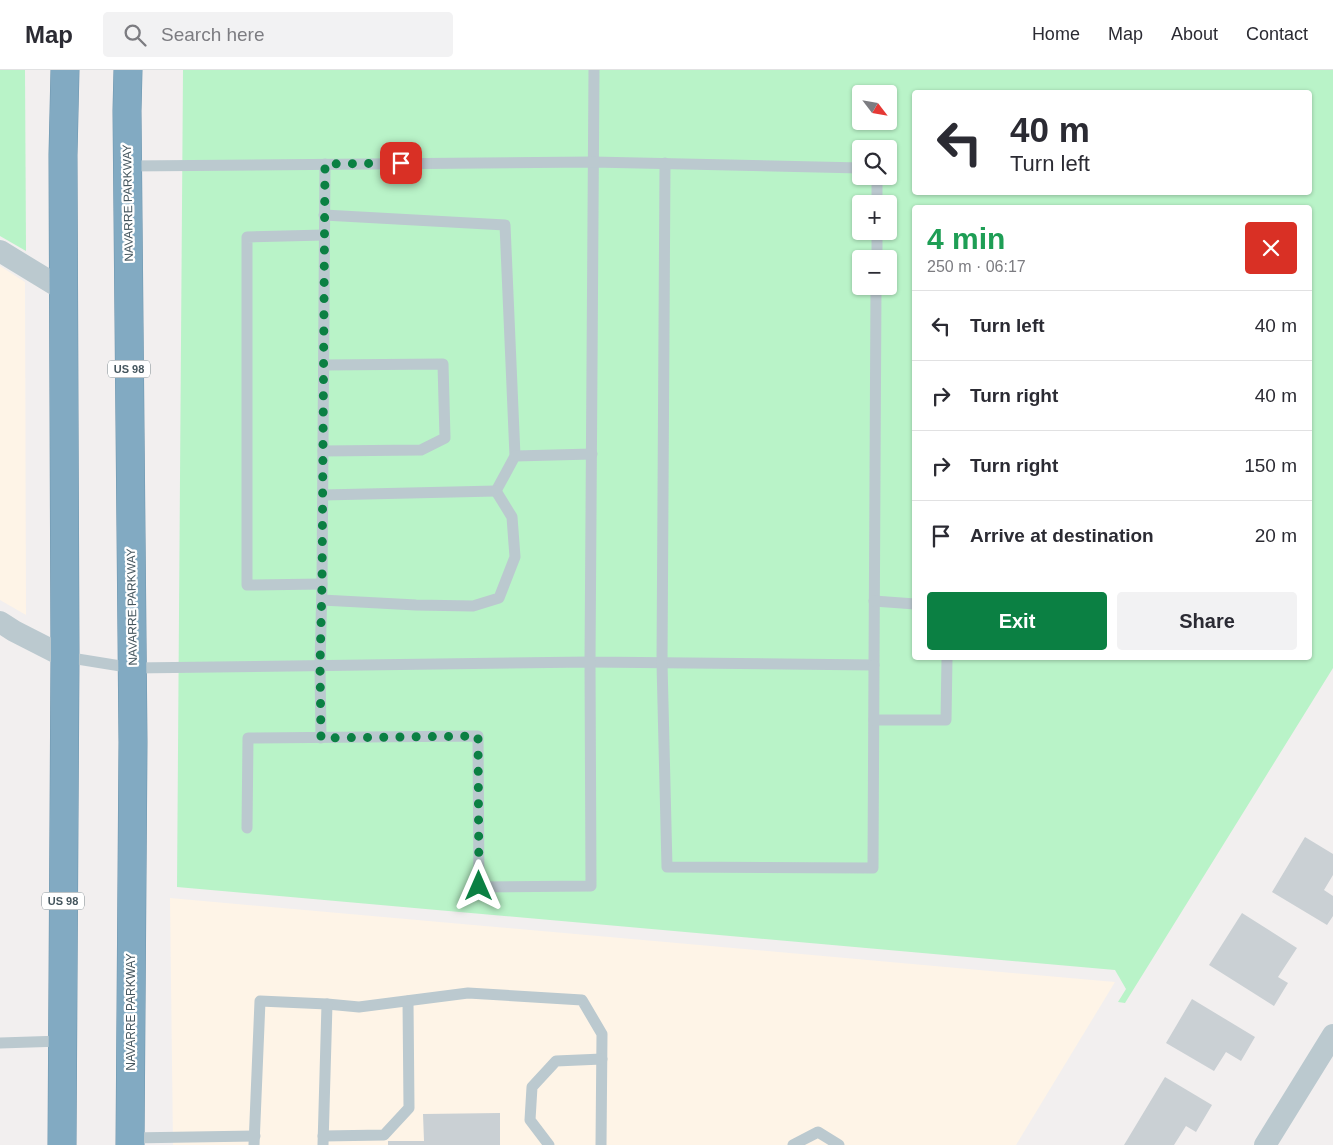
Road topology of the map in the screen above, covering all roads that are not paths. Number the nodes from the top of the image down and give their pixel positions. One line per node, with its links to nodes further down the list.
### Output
1 (64, 70): 12 (highway, US 98)
2 (128, 70): 7 (highway, NAVARRE PARKWAY / US 98)
3 (594, 70): 4 (lane)
4 (593, 162): 5 (lane); 6 (lane); 16 (lane)
5 (665, 163): 8 (lane); 28 (lane)
6 (325, 164): 7 (lane); 9 (lane)
7 (127, 166): 31 (highway, NAVARRE PARKWAY / US 98)
8 (852, 168)
9 (324, 215): 10 (lane); 17 (lane)
10 (324, 235): 14 (lane); 20 (lane)
11 (0, 251): 12 (street)
12 (64, 290): 25 (highway, US 98)
13 (876, 295): 22 (lane)
14 (324, 365): 15 (lane); 15 (lane)
15 (323, 451): 19 (lane)
16 (592, 454): 17 (lane); 27 (lane)
17 (515, 456): 18 (lane)
18 (496, 491): 19 (lane); 21 (lane)
19 (323, 495): 20 (lane)
20 (322, 584): 21 (lane)
21 (322, 600): 30 (lane)
22 (874, 601): 23 (lane); 29 (lane)
23 (912, 604)
24 (0, 622): 25 (street)
25 (65, 657): 31 (lane); 38 (highway, US 98)
26 (947, 660): 32 (lane)
27 (590, 662): 28 (lane); 30 (lane); 33 (lane)
28 (662, 663): 29 (lane); 32 (lane)
29 (874, 665): 32 (lane)
30 (320, 666): 31 (lane); 33 (lane)
31 (132, 668): 42 (highway, NAVARRE PARKWAY / US 98)
32 (874, 720)
33 (321, 738): 34 (lane)
34 (247, 828)
35 (408, 1001): 36 (lane); 40 (lane); 43 (lane)
36 (327, 1004): 41 (lane); 43 (lane)
37 (1333, 1035): 49 (street)
38 (62, 1042): 39 (lane); 44 (highway, US 98)
39 (0, 1043)
40 (602, 1059): 45 (lane); 46 (lane)
41 (255, 1140): 42 (lane)
42 (130, 1141)
43 (323, 1141)
44 (62, 1145)
45 (550, 1145)
46 (601, 1145)
47 (793, 1145): 48 (lane)
48 (839, 1145)
49 (1265, 1145)

